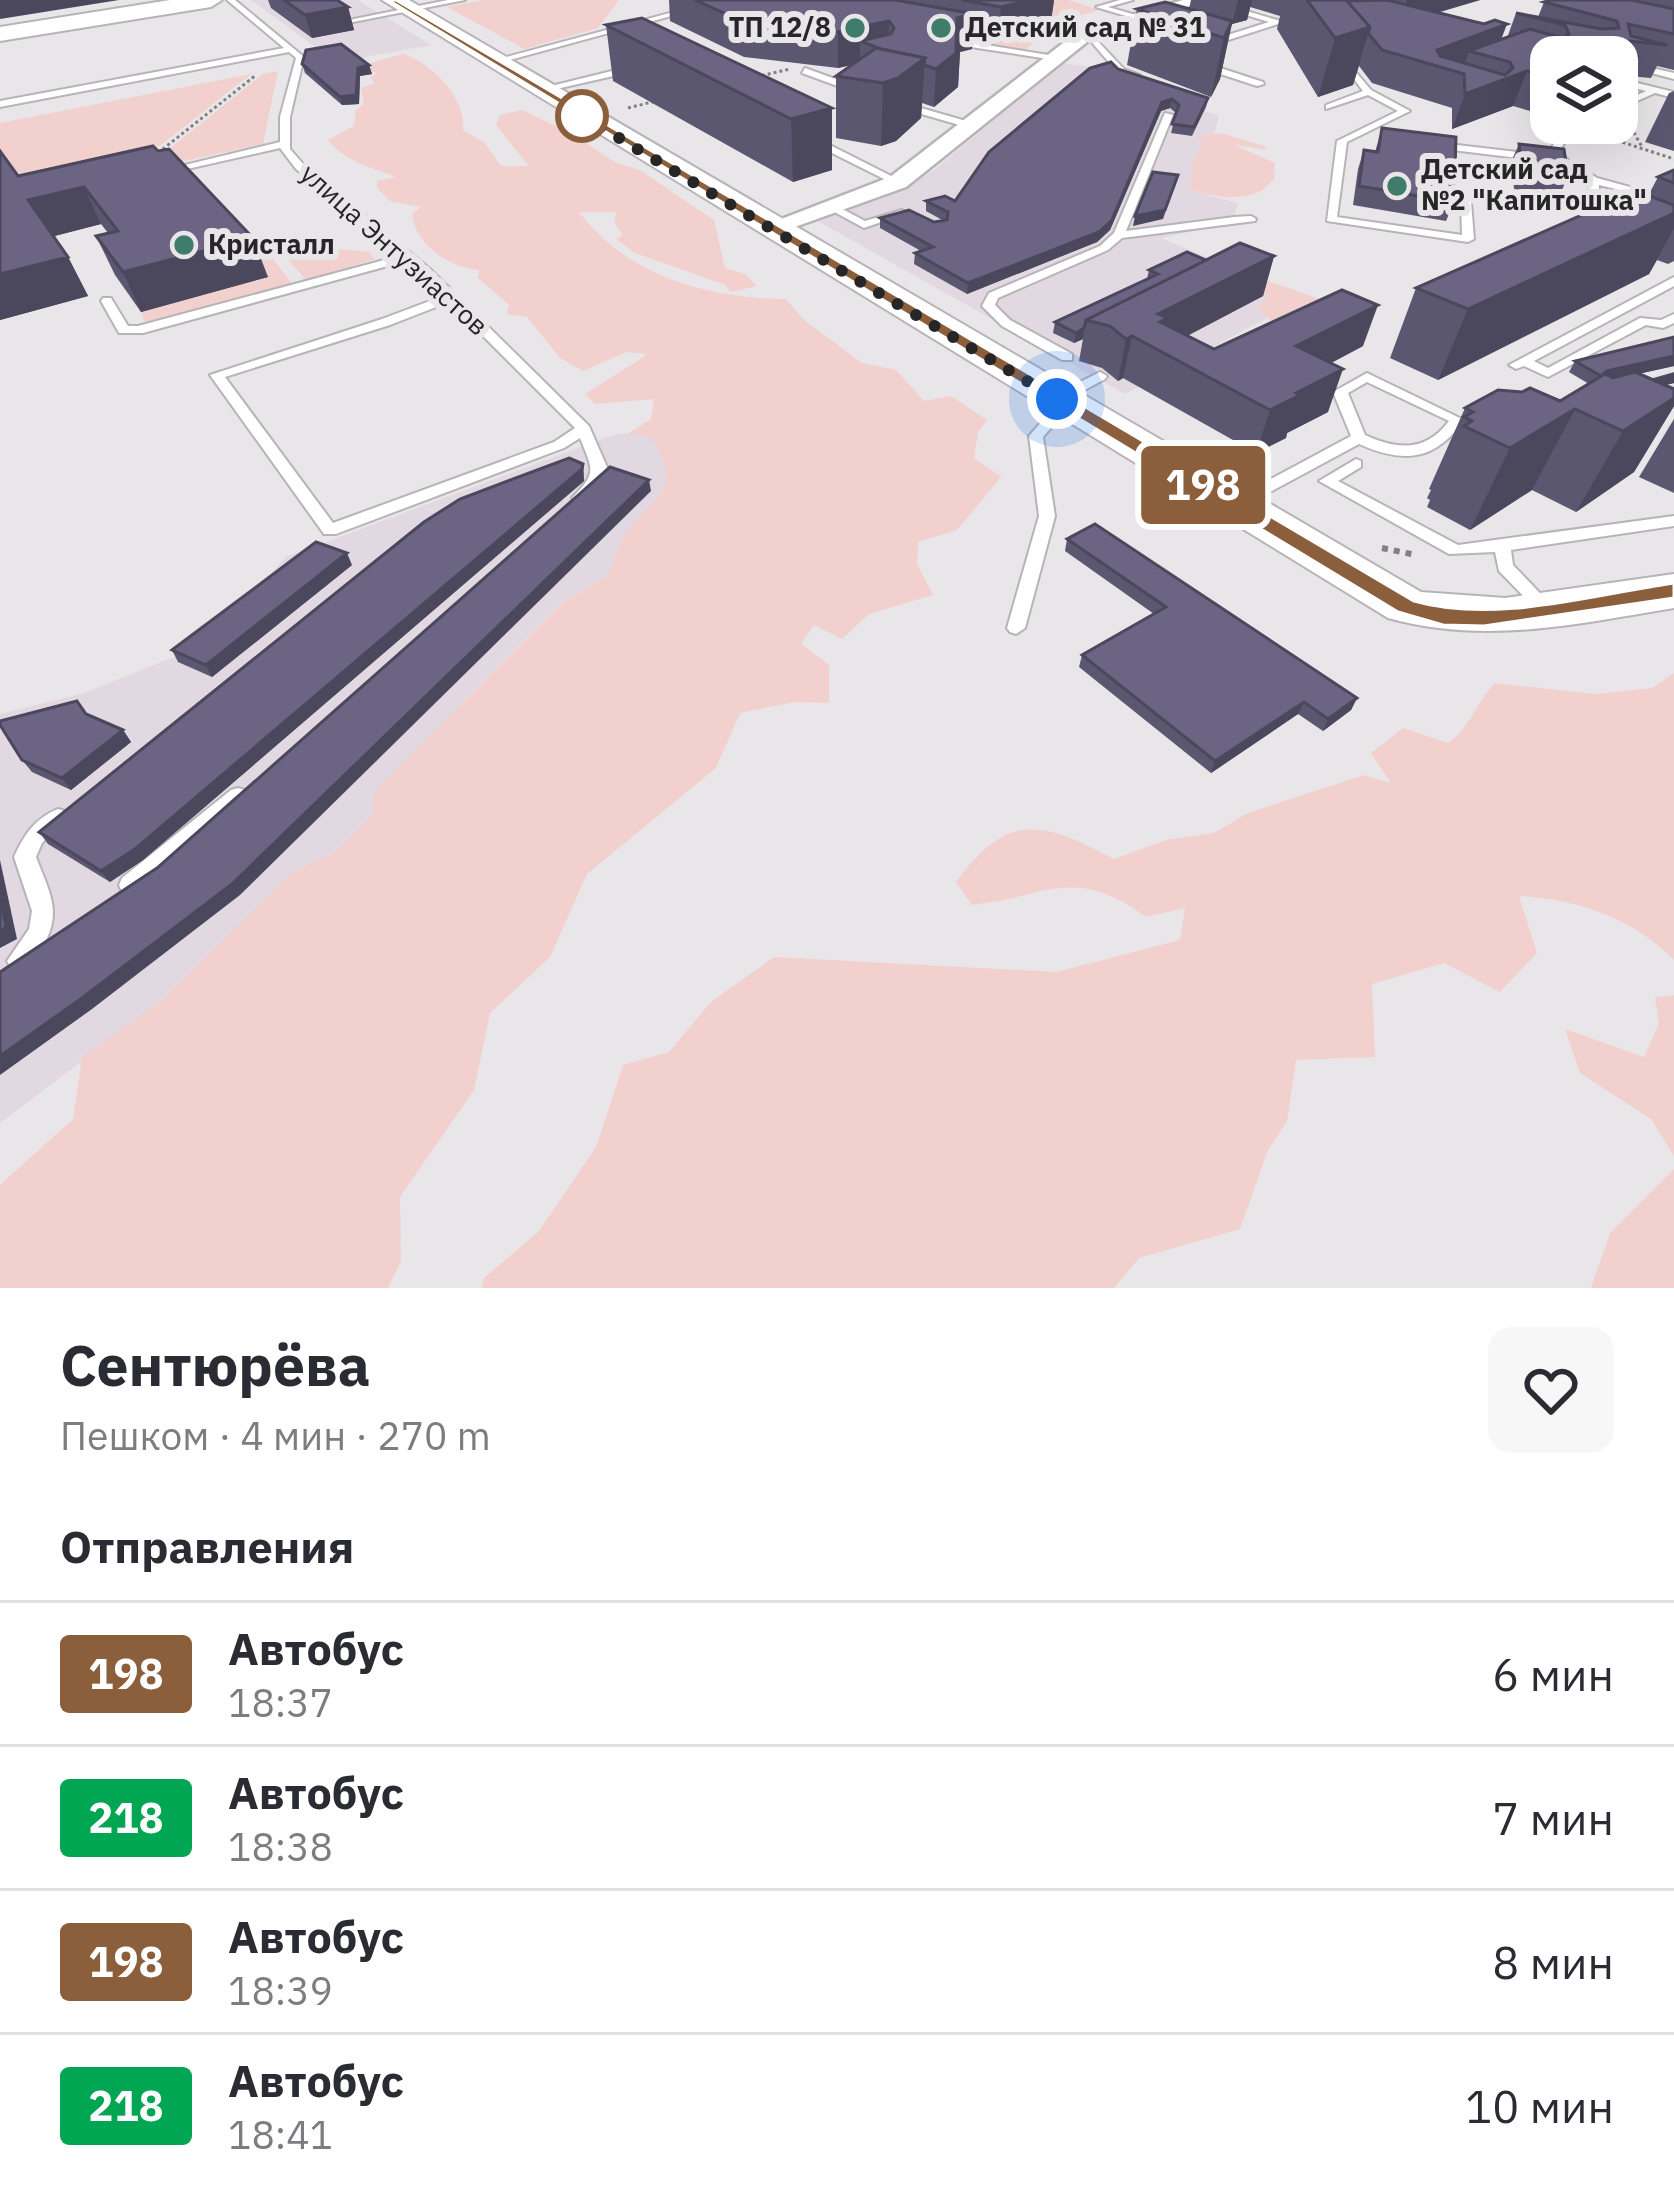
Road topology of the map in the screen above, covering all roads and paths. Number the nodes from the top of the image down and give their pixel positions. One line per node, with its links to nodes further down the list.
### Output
1 (211, 0): 13 (main road)
2 (231, 0): 16 (lane)
3 (461, 0): 7 (lane)
4 (687, 0): 9 (lane)
5 (726, 0): 9 (lane)
6 (1200, 0): 8 (street); 11 (lane)
7 (420, 4): 10 (lane); 19 (main road)
8 (1131, 9): 14 (street)
9 (682, 10): 19 (lane)
10 (352, 20)
11 (1276, 22): 12 (lane); 29 (lane)
12 (1314, 32)
13 (0, 34)
14 (1087, 34): 18 (street); 28 (lane)
15 (933, 39): 18 (lane)
16 (290, 49): 39 (lane); 49 (lane, улица Энтузиастов)
17 (1341, 56): 34 (lane)
18 (1055, 58): 43 (street)
19 (492, 62): 31 (main road)
20 (654, 64): 31 (lane)
21 (1638, 67): 25 (lane)
22 (806, 71): 26 (lane); 27 (path)
23 (269, 72): 55 (path)
24 (846, 74): 26 (lane)
25 (1674, 76)
26 (826, 78): 33 (lane)
27 (750, 79)
28 (1142, 79)
29 (1260, 84)
30 (1638, 86): 32 (lane)
31 (539, 90): 62 (main road)
32 (1655, 90): 35 (lane); 37 (lane)
33 (864, 92)
34 (1368, 92): 40 (lane); 45 (lane)
35 (1674, 95)
36 (674, 97): 41 (path)
37 (1638, 98)
38 (883, 99): 43 (lane)
39 (0, 104)
40 (1329, 106)
41 (613, 112)
42 (1168, 115): 63 (lane)
43 (970, 125): 57 (street)
44 (799, 132): 57 (lane)
45 (1361, 132): 46 (lane); 56 (lane)
46 (1390, 140)
47 (1638, 140): 52 (path)
48 (1414, 142): 54 (lane)
49 (284, 144): 55 (lane); 64 (lane, улица Энтузиастов)
50 (1558, 144): 54 (lane)
51 (1628, 144): 52 (path)
52 (1644, 150): 53 (path)
53 (1674, 159)
54 (1557, 162): 56 (lane)
55 (128, 179)
56 (1593, 180): 58 (lane)
57 (898, 182): 59 (street)
58 (1671, 202)
59 (833, 207): 60 (lane); 62 (street)
60 (910, 211)
61 (1251, 219): 63 (lane)
62 (770, 227): 75 (main road)
63 (1119, 235): 73 (lane)
64 (407, 257): 68 (lane, улица Энтузиастов); 69 (lane)
65 (1656, 269): 66 (lane)
66 (1674, 278): 67 (lane)
67 (1648, 296): 70 (lane); 71 (lane)
68 (451, 297): 76 (lane, улица Энтузиастов); 76 (lane)
69 (107, 301)
70 (1674, 306)
71 (1674, 318)
72 (1088, 346): 73 (lane)
73 (1067, 357): 75 (lane)
74 (1100, 376): 75 (lane)
75 (1047, 383): 79 (main road); 86 (lane)
76 (587, 433): 80 (lane); 81 (lane)
77 (1359, 438): 77 (lane); 79 (lane)
78 (1357, 464): 83 (lane)
79 (1236, 504): 85 (main road)
80 (437, 515)
81 (560, 515)
82 (1674, 520): 83 (lane)
83 (1502, 545): 85 (lane)
84 (1674, 591): 85 (main road)
85 (1547, 610)
86 (1016, 628)
87 (260, 777): 89 (lane)
88 (70, 808): 91 (lane)
89 (115, 896)
90 (58, 935): 91 (lane)
91 (19, 961): 92 (lane)
92 (0, 974)

